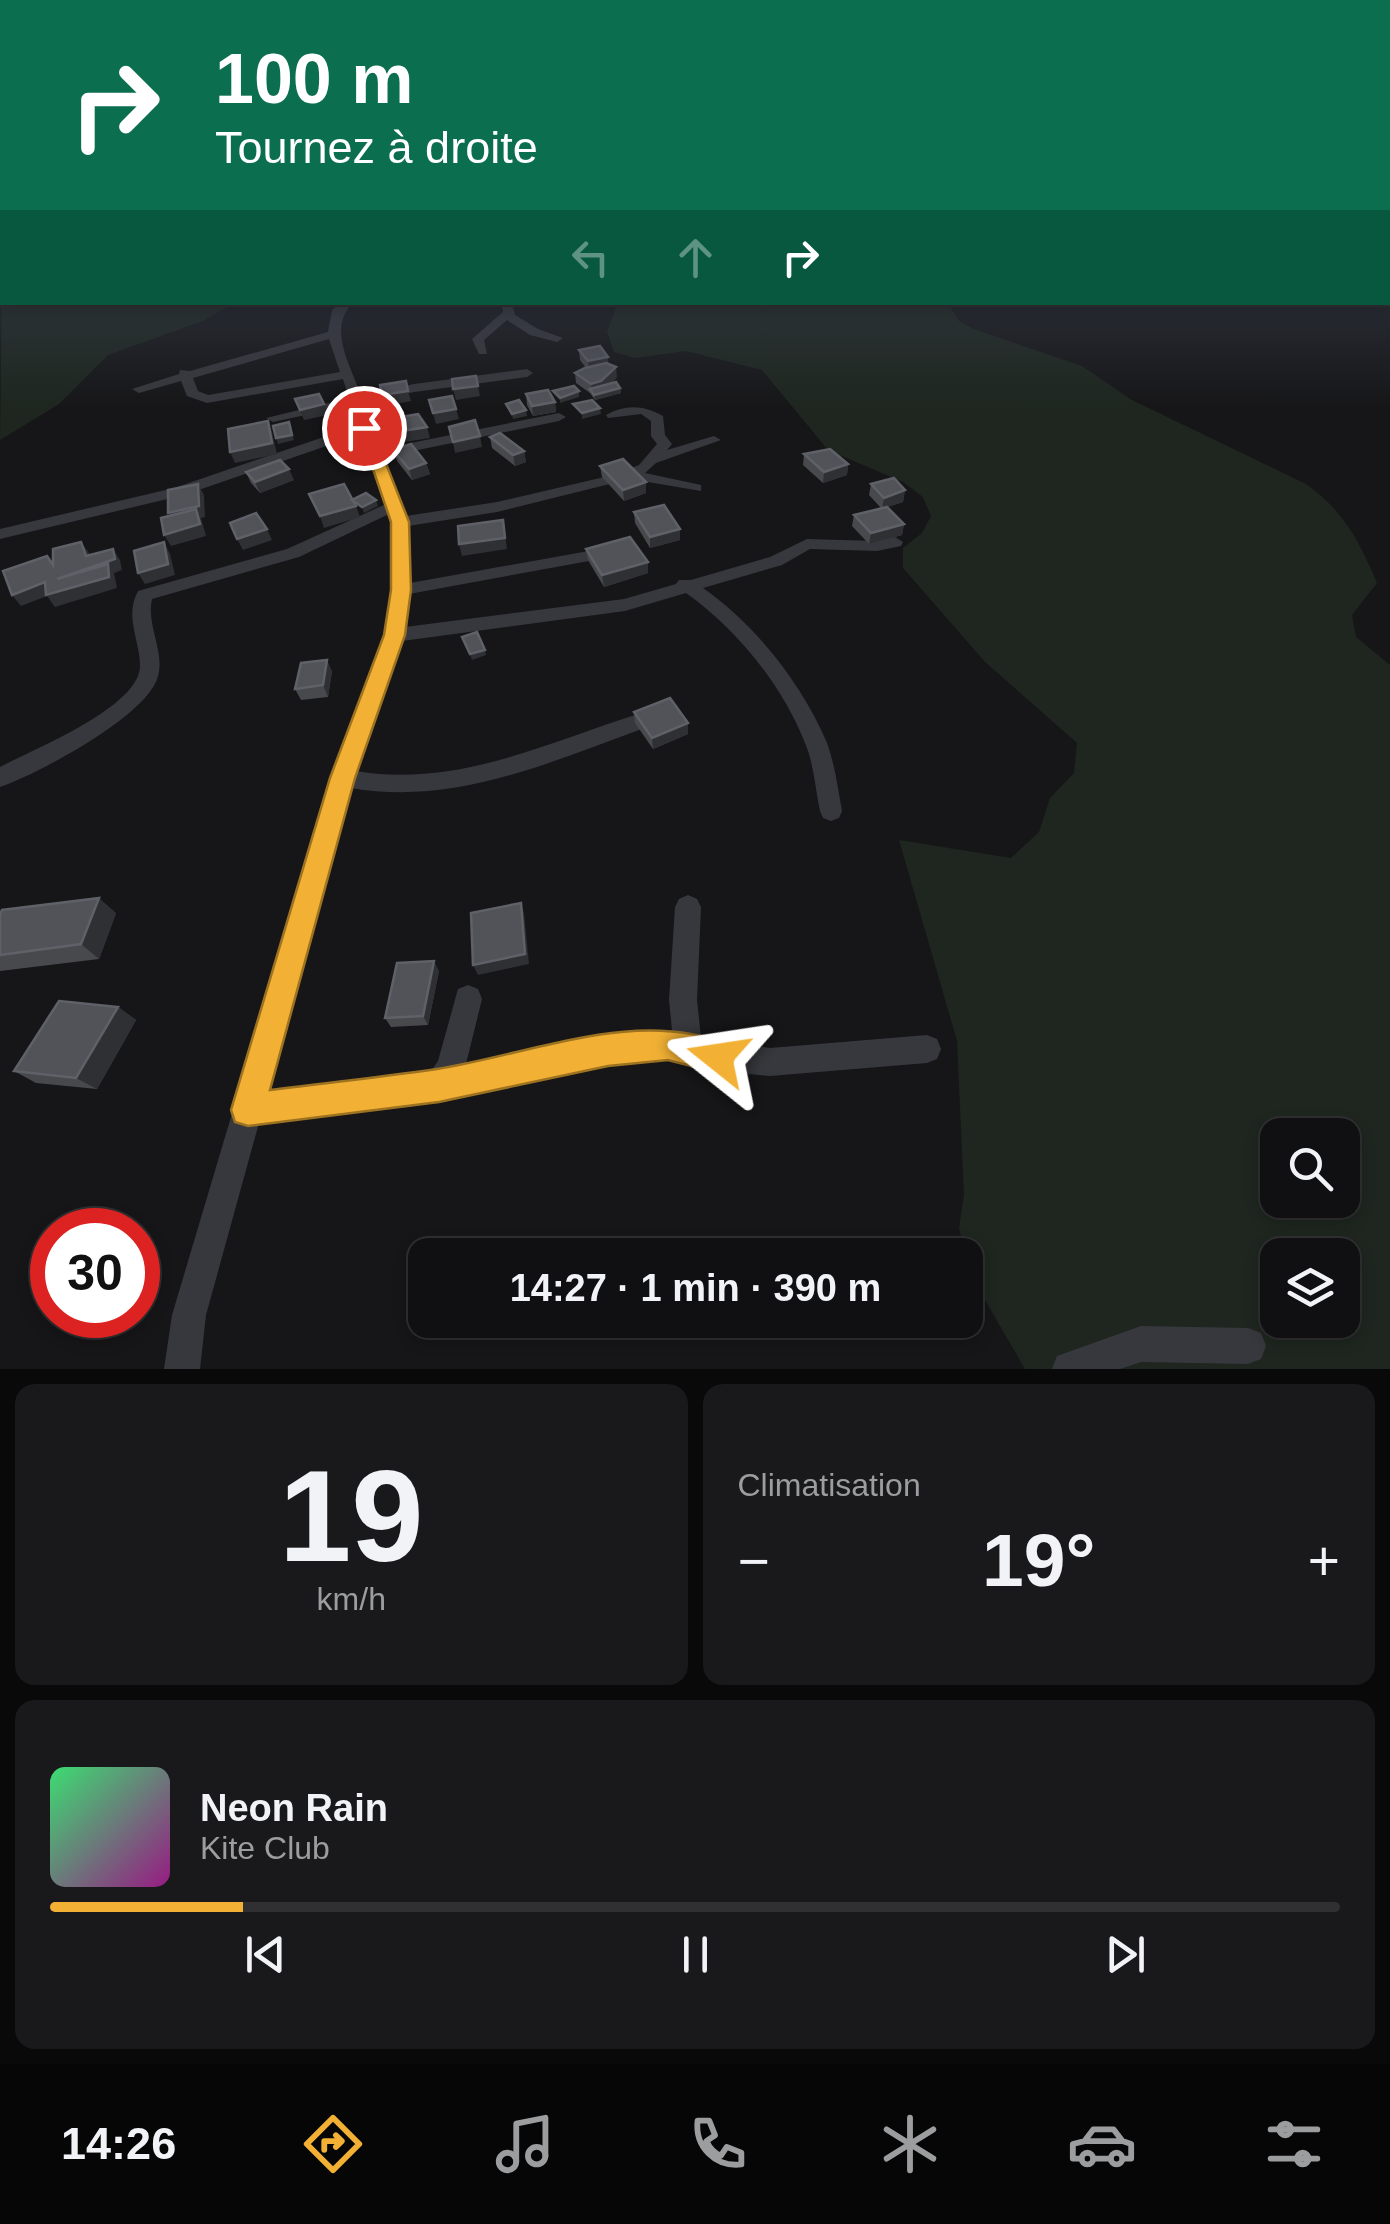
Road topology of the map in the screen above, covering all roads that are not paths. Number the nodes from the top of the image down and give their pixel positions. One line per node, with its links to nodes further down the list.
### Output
1 (345, 305): 3 (street)
2 (507, 308): 4 (street); 5 (street)
3 (333, 334): 6 (street); 8 (street)
4 (558, 338)
5 (484, 351)
6 (185, 373): 8 (street); 9 (street)
7 (527, 373): 10 (street)
8 (349, 374): 10 (street)
9 (139, 389)
10 (356, 399): 13 (street); 14 (street)
11 (612, 415): 17 (street)
12 (559, 417): 16 (street)
13 (273, 418)
14 (364, 428): 16 (street); 21 (street)
15 (714, 440): 17 (street)
16 (374, 455): 20 (street)
17 (653, 460): 18 (street)
18 (630, 474): 19 (street); 20 (street)
19 (696, 488)
20 (397, 514): 25 (street); 28 (street)
21 (0, 534)
22 (895, 542): 24 (street)
23 (631, 548): 25 (street)
24 (684, 584): 26 (street); 30 (street)
25 (401, 590): 26 (street)
26 (394, 635): 29 (street)
27 (635, 722): 29 (street)
28 (0, 778)
29 (343, 778): 36 (street)
30 (831, 811)
31 (688, 907): 33 (street)
32 (468, 999): 35 (street)
33 (688, 1050): 34 (street); 35 (street)
34 (927, 1050)
35 (439, 1085): 36 (street)
36 (248, 1110): 38 (street)
37 (1248, 1346): 39 (street)
38 (182, 1369)
39 (1070, 1369)

